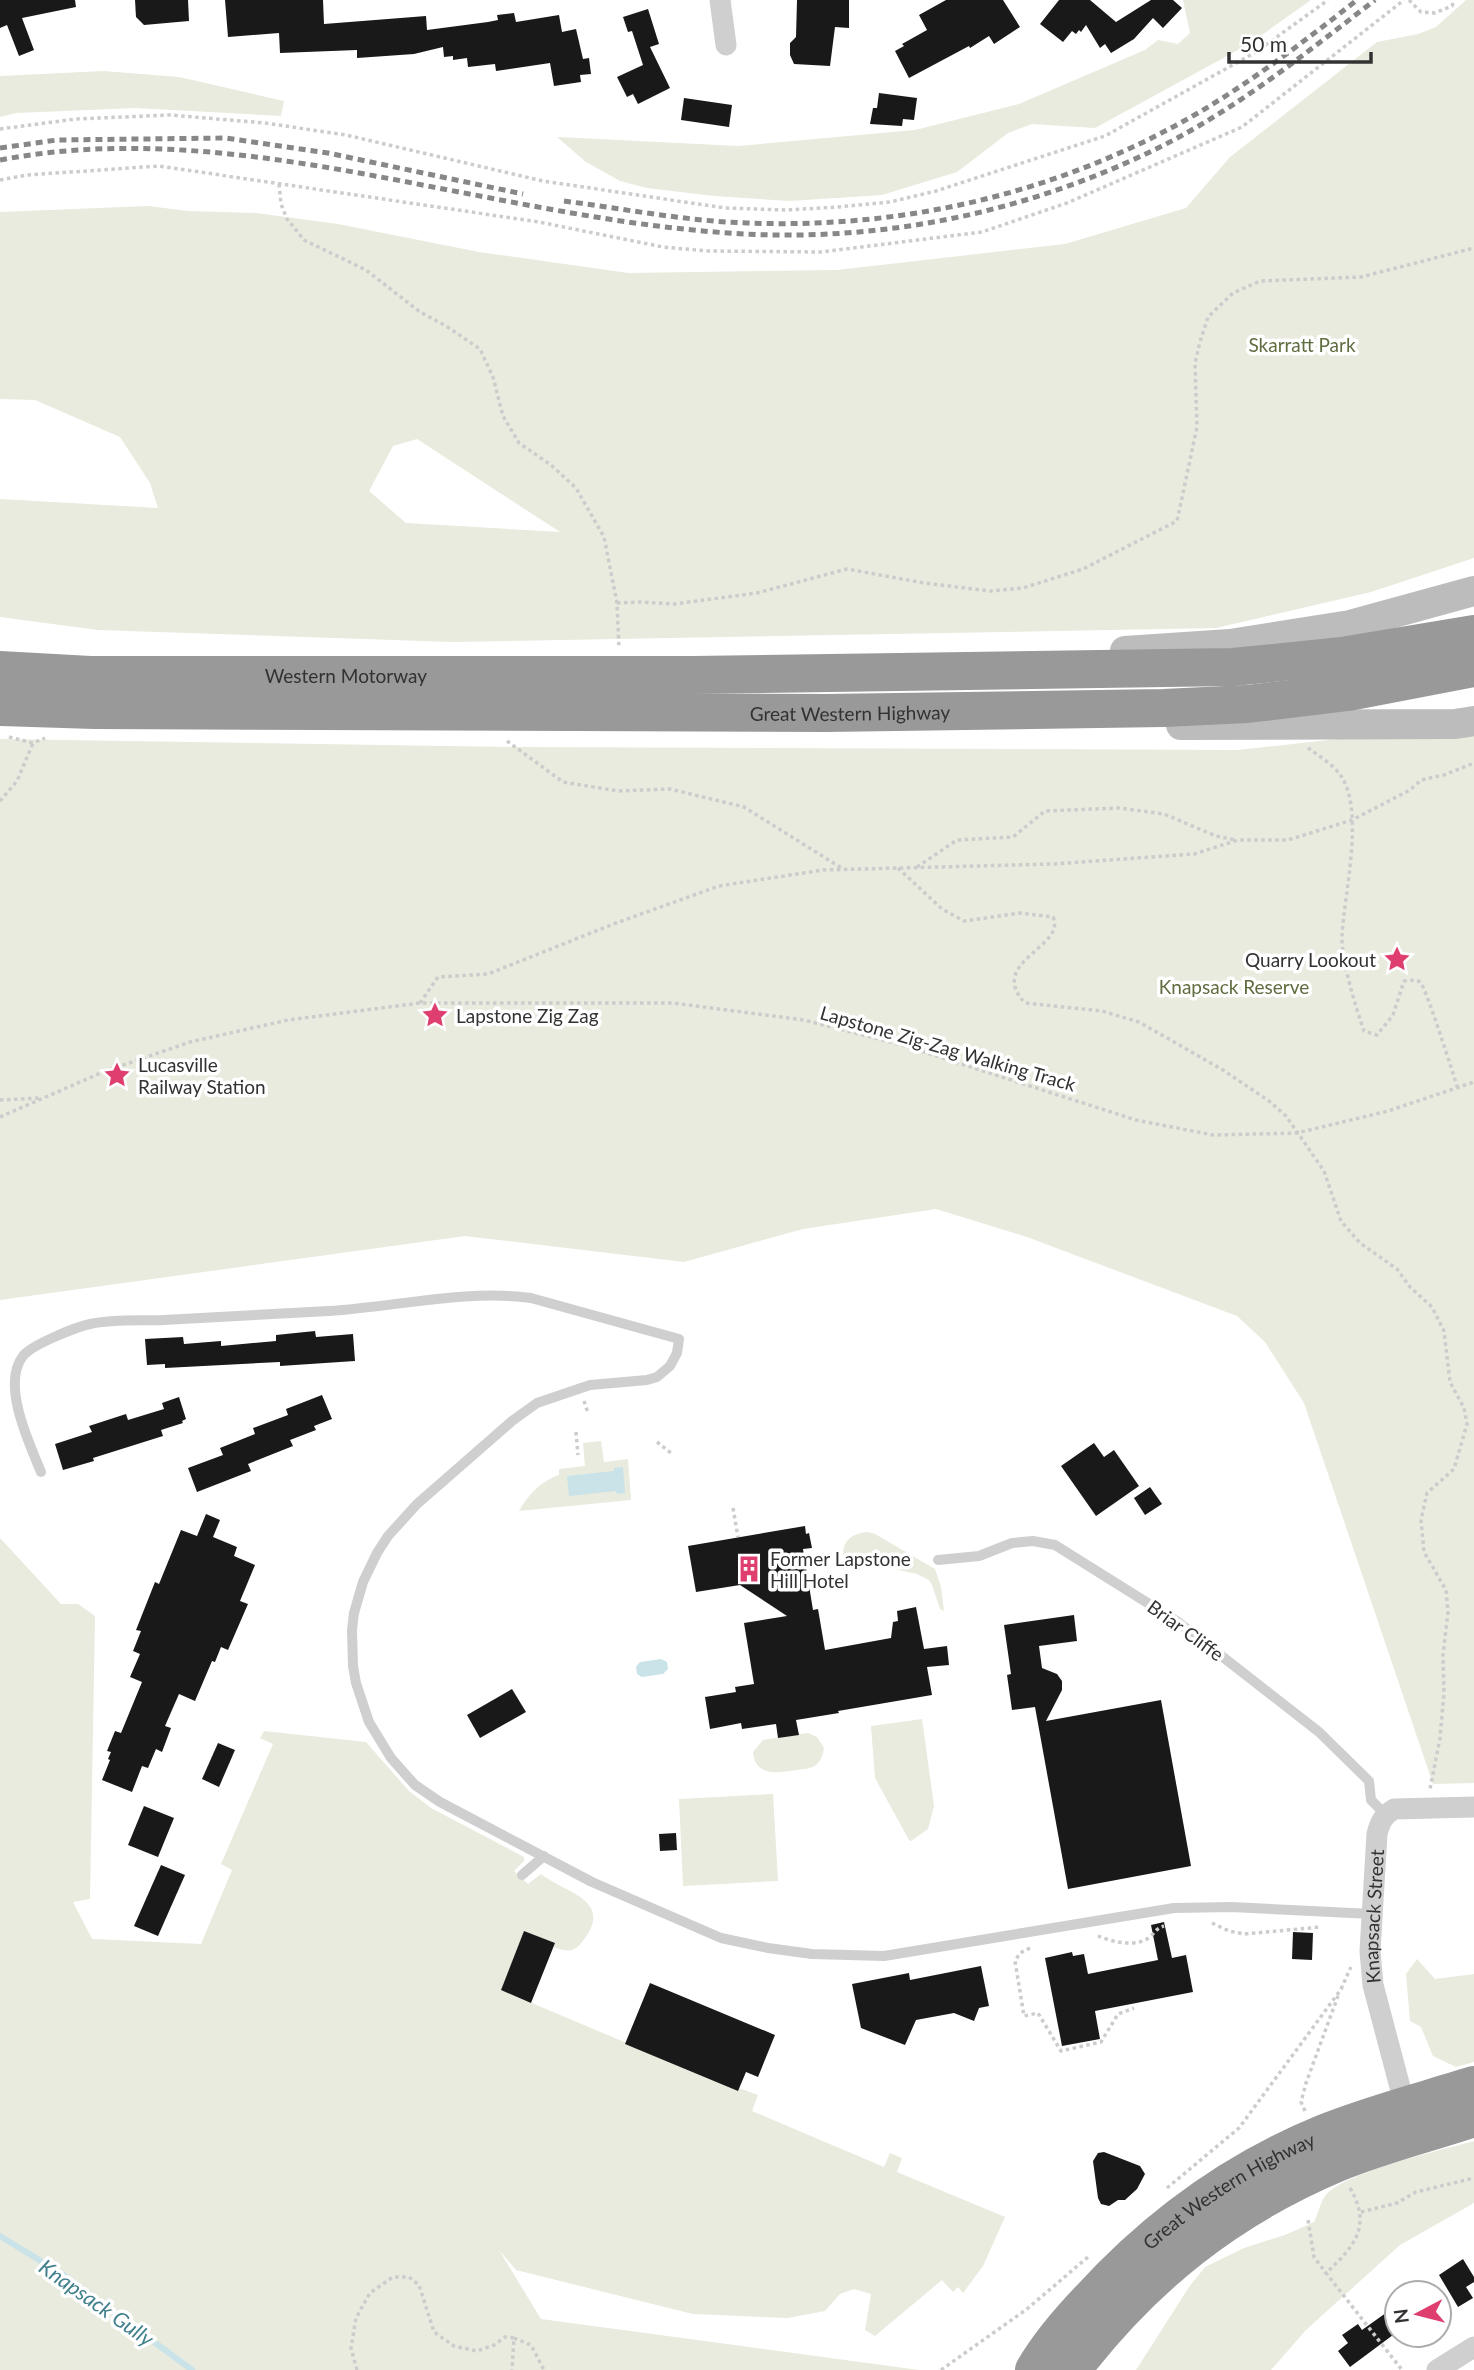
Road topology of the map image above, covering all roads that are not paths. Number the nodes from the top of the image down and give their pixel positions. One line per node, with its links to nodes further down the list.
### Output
1 (720, 0): 2 (street)
2 (726, 45)
3 (1474, 590): 7 (main road)
4 (1474, 634): 7 (highway, Great Western Highway)
5 (1474, 668): 10 (highway, Great Western Highway)
6 (0, 670): 8 (highway, Western Motorway)
7 (823, 673): 8 (highway, Great Western Highway)
8 (693, 675)
9 (0, 707): 10 (highway, Great Western Highway)
10 (825, 713): 11 (main road)
11 (1474, 721)
12 (41, 1472): 16 (lane)
13 (938, 1560): 15 (lane, Briar Cliffe)
14 (1474, 1807): 15 (street)
15 (1385, 1814): 18 (street, Knapsack Street)
16 (544, 1856): 17 (lane); 18 (lane)
17 (522, 1875)
18 (1371, 1914): 20 (street, Knapsack Street)
19 (1474, 2085): 20 (highway, Great Western Highway)
20 (1405, 2106): 21 (highway); 22 (highway); 24 (highway, Great Western Highway)
21 (1474, 2115): 22 (highway, Great Western Highway)
22 (1345, 2174): 25 (highway, Great Western Highway)
23 (1474, 2347): 26 (street)
24 (1034, 2370)
25 (1072, 2370)
26 (1437, 2370)

